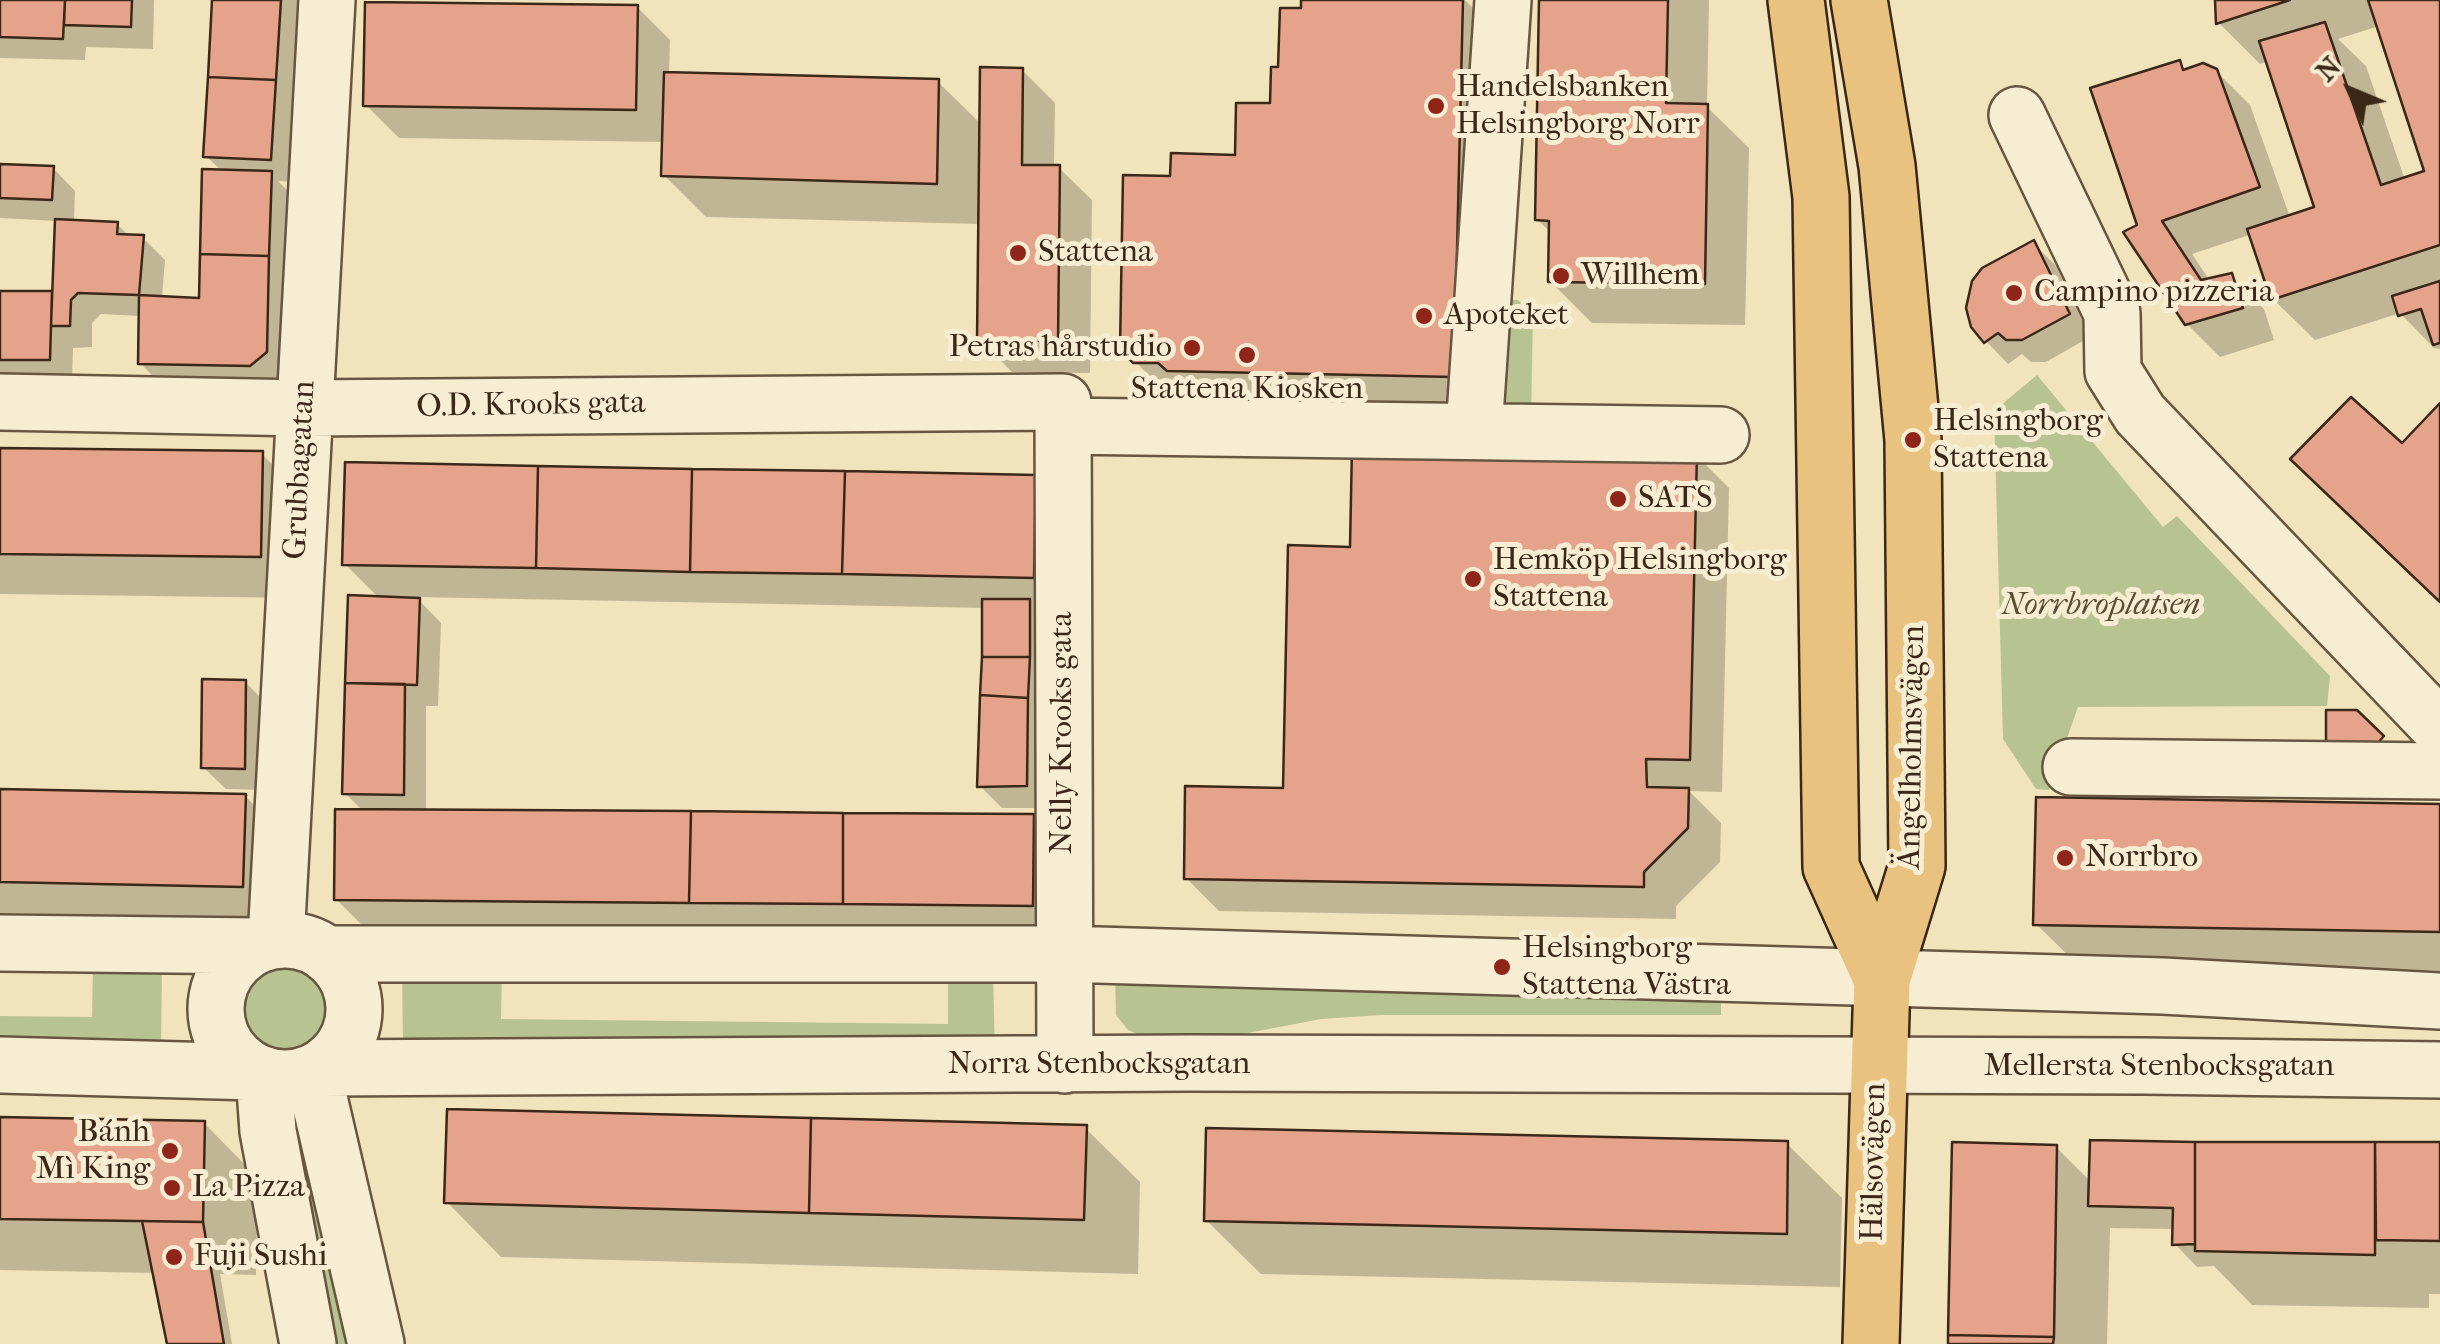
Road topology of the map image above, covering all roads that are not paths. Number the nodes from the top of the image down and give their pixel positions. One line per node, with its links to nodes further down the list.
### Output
1 (326, 0): 7 (street, Grubbagatan)
2 (1504, 0): 9 (street)
3 (1796, 0): 17 (main road)
4 (1858, 0): 17 (main road, Ängelholmsvägen)
5 (2017, 115): 11 (street)
6 (0, 402): 7 (street, O.D. Krooks gata)
7 (304, 408): 8 (street, O.D. Krooks gata); 15 (street, Grubbagatan)
8 (1063, 414): 9 (street, O.D. Krooks gata); 16 (street, Nelly Krooks gata)
9 (1474, 431): 10 (street, O.D. Krooks gata)
10 (1721, 435)
11 (2440, 728)
12 (2071, 767): 13 (street)
13 (2440, 771)
14 (0, 943): 15 (street)
15 (287, 947): 16 (street); 23 (street); 23 (street)
16 (1063, 954): 17 (street); 19 (street, Nelly Krooks gata)
17 (1882, 980): 18 (street); 21 (main road, Hälsovägen)
18 (2440, 1000)
19 (1065, 1064): 21 (street, Norra Stenbocksgatan); 23 (street, Norra Stenbocksgatan)
20 (0, 1065): 23 (street, Norra Stenbocksgatan)
21 (1877, 1066): 22 (street, Mellersta Stenbocksgatan); 26 (main road, Hälsovägen)
22 (2440, 1070)
23 (288, 1072): 24 (street); 25 (street)
24 (308, 1344)
25 (376, 1344)
26 (1871, 1344)

